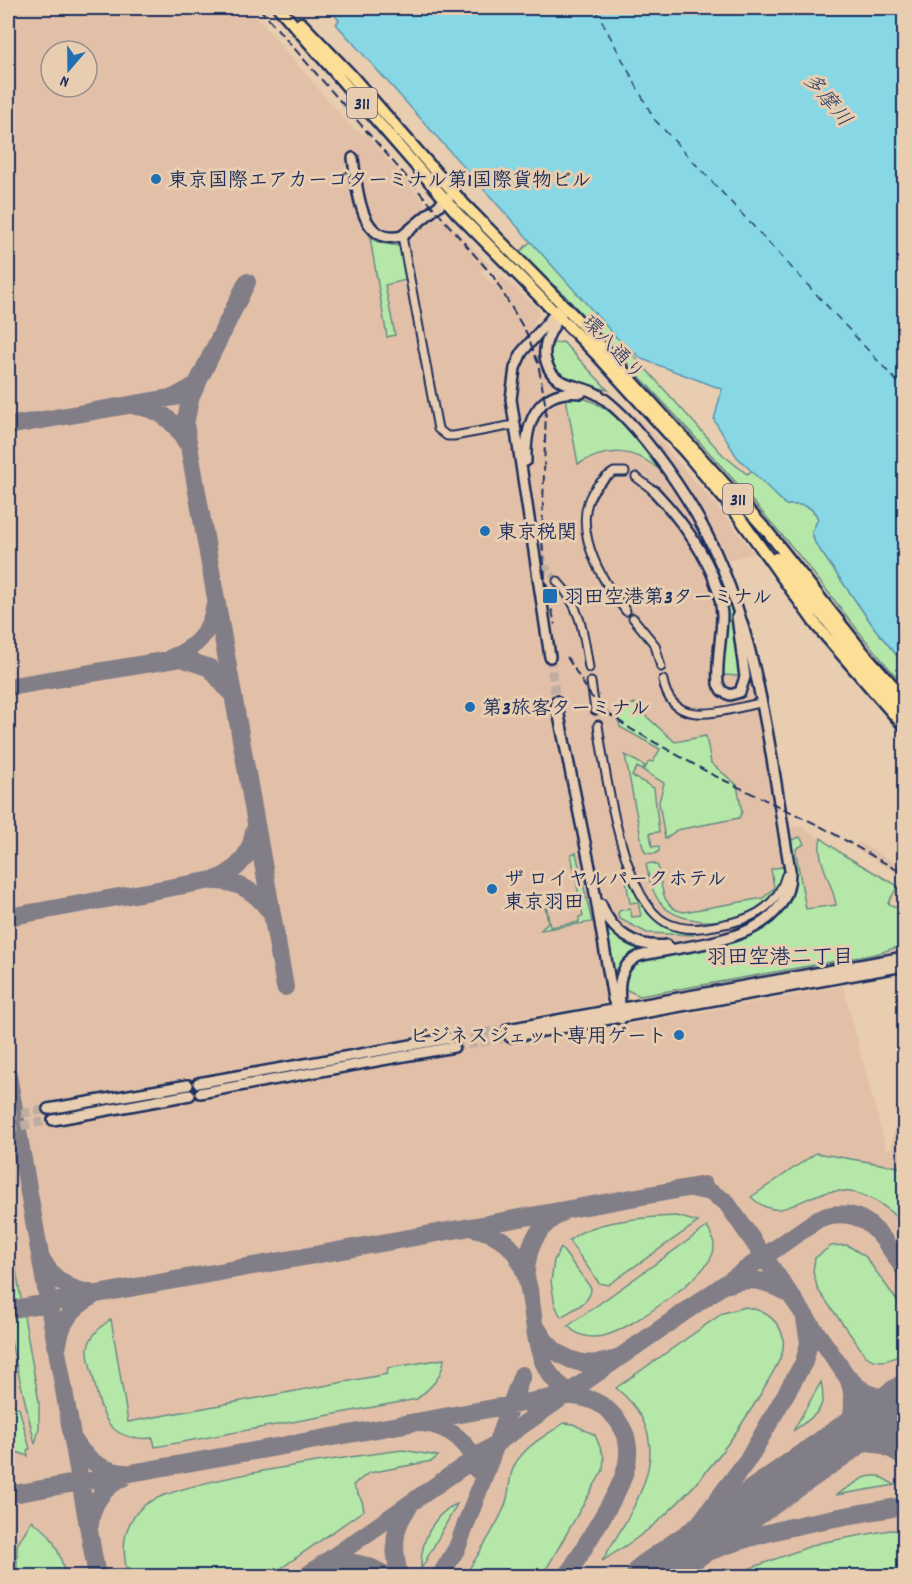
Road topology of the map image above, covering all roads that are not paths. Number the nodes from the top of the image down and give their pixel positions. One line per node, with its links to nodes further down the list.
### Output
1 (279, 8): 4 (main road, 環八通り / 311)
2 (288, 8): 4 (main road, 環八通り / 311)
3 (352, 158): 5 (street)
4 (450, 196): 5 (street); 6 (main road, 環八通り / 311); 6 (main road, 環八通り / 311)
5 (402, 236): 8 (street)
6 (560, 311): 7 (street); 8 (street); 13 (main road, 環八通り / 311); 15 (main road, 環八通り / 311)
7 (609, 405): 11 (street); 18 (street)
8 (514, 425): 11 (street)
9 (625, 472): 19 (street)
10 (636, 477): 12 (street)
11 (526, 484): 14 (street)
12 (654, 491): 18 (street)
13 (738, 515): 20 (main road); 33 (main road, 環八通り / 311)
14 (531, 522): 16 (street); 22 (street)
15 (767, 531): 20 (main road); 27 (main road, 環八通り / 311)
16 (536, 536)
17 (557, 581): 24 (street)
18 (734, 597): 29 (street)
19 (626, 611)
20 (821, 614): 31 (main road)
21 (633, 618): 23 (street)
22 (550, 657)
23 (661, 667)
24 (589, 668)
25 (663, 680): 29 (street)
26 (591, 682): 30 (street)
27 (904, 698)
28 (556, 701): 35 (street)
29 (761, 703): 34 (street)
30 (595, 710)
31 (904, 711)
32 (598, 725): 34 (street)
33 (904, 726)
34 (788, 858): 36 (street)
35 (593, 882): 36 (street); 39 (street)
36 (740, 933): 39 (street)
37 (904, 957): 39 (street)
38 (904, 966): 40 (street)
39 (618, 1008): 40 (street); 40 (street)
40 (621, 1019)
41 (198, 1083): 43 (street)
42 (188, 1085): 45 (street)
43 (200, 1093)
44 (190, 1095): 46 (street)
45 (48, 1109)
46 (53, 1120)

